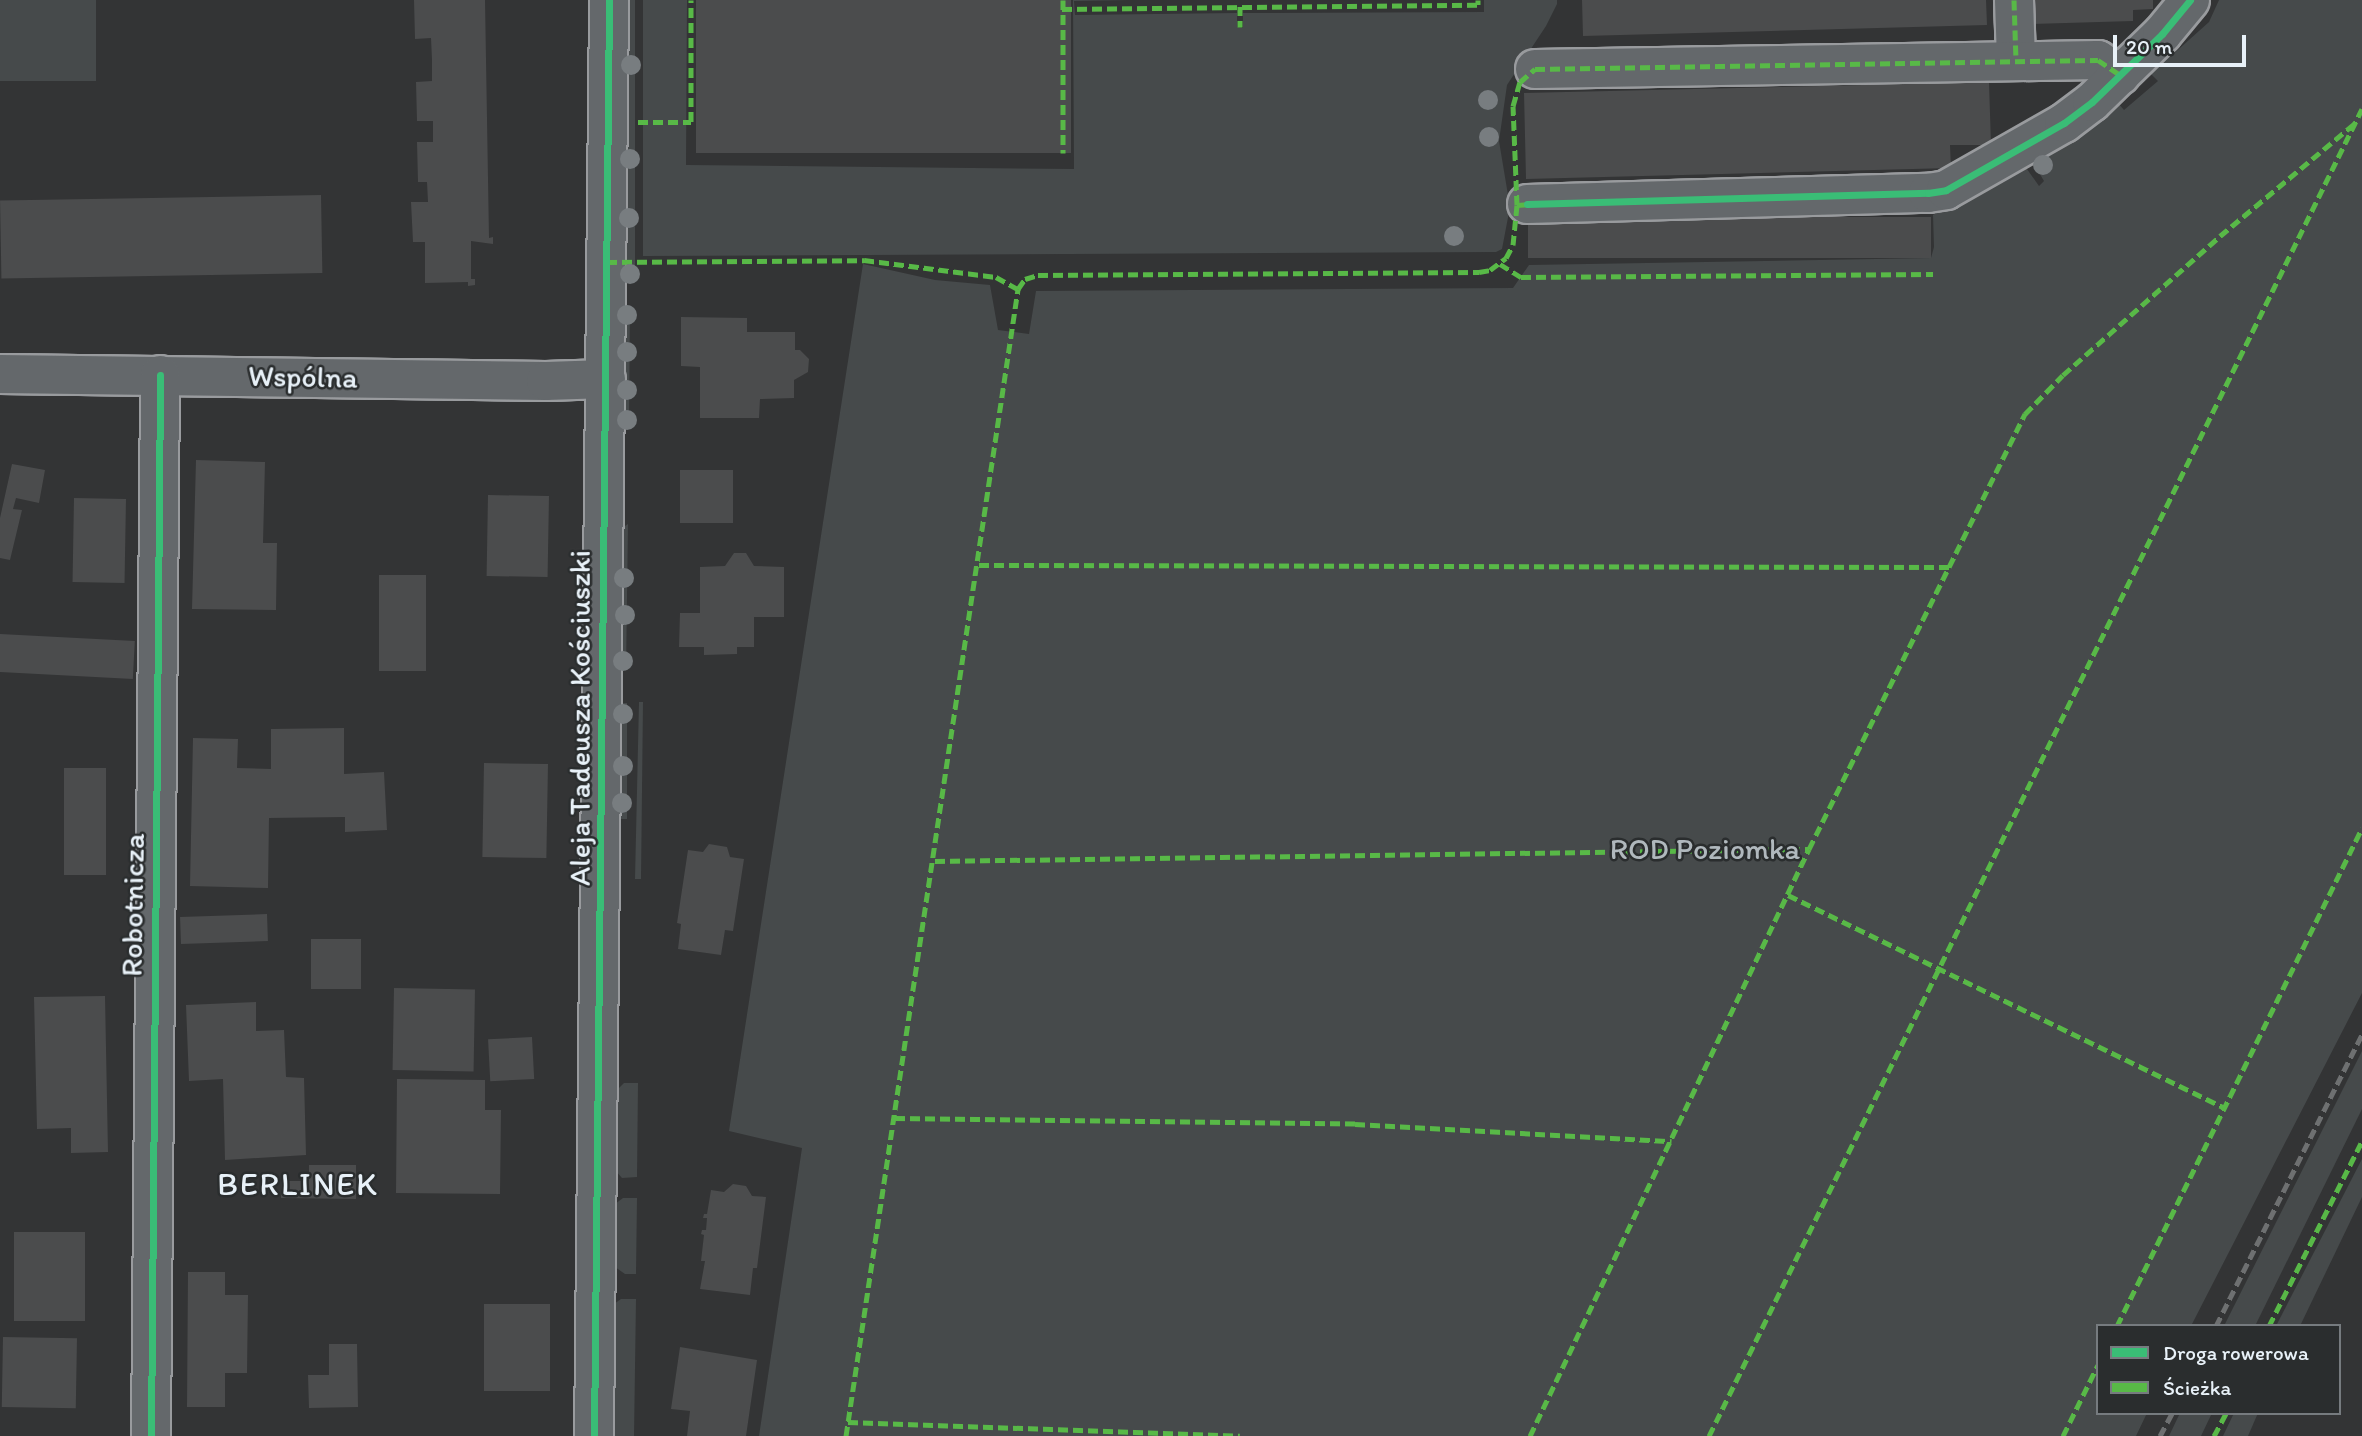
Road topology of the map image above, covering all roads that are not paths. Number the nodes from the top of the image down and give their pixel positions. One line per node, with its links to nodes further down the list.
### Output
1 (609, 0): 10 (street, Aleja Tadeusza Kościuszki)
2 (2014, 0): 4 (street)
3 (2190, 0): 6 (street)
4 (2017, 60): 5 (street); 6 (street)
5 (1535, 69)
6 (2120, 75): 7 (street)
7 (1527, 204)
8 (0, 374): 9 (street, Wspólna)
9 (160, 375): 10 (street, Wspólna); 11 (street, Robotnicza)
10 (606, 379): 12 (street, Aleja Tadeusza Kościuszki)
11 (151, 1436)
12 (594, 1436)

